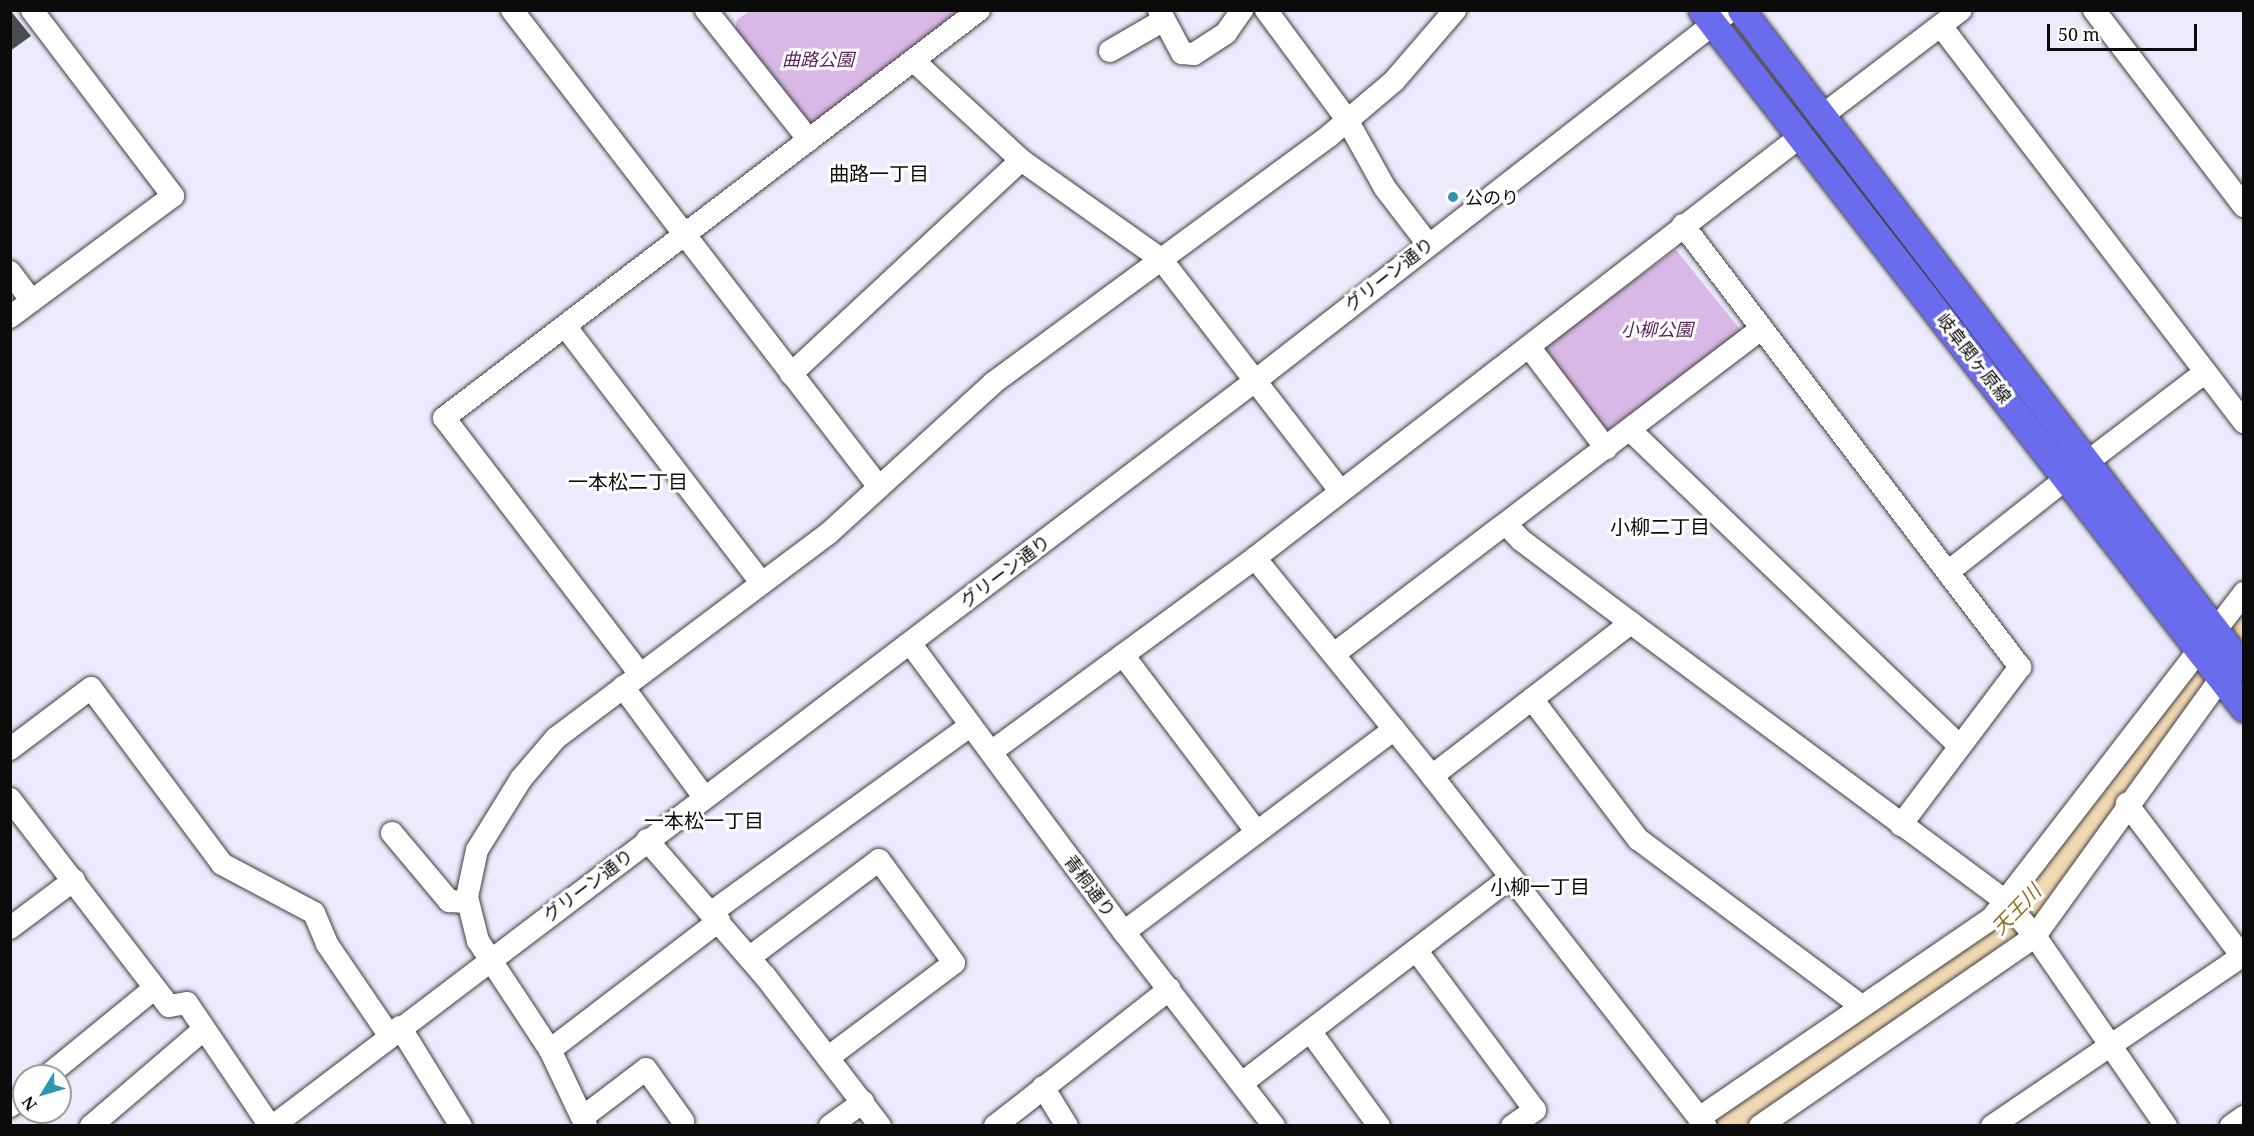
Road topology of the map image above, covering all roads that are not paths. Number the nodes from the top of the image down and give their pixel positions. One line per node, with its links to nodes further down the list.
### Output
1 (32, 10): 27 (street)
2 (512, 10): 23 (street)
3 (979, 10): 15 (street)
4 (1242, 10): 11 (street)
5 (1266, 10): 17 (street)
6 (1455, 10): 17 (street)
7 (1741, 10): 16 (main road, 岐阜関ヶ原線)
8 (1962, 10): 13 (street)
9 (2094, 10): 21 (street)
10 (718, 15): 19 (street)
11 (1162, 15): 14 (street)
12 (1716, 15): 18 (main road, 岐阜関ヶ原線); 24 (street, グリーン通り)
13 (1941, 26): 16 (street); 32 (street)
14 (1110, 51)
15 (914, 61): 19 (street); 20 (street)
16 (1824, 115): 38 (main road, 岐阜関ヶ原線)
17 (1346, 118): 24 (street); 25 (street)
18 (1801, 136): 22 (street); 38 (main road, 岐阜関ヶ原線)
19 (809, 140): 23 (street)
20 (1021, 160): 25 (street); 33 (street)
21 (2244, 206)
22 (1683, 225): 30 (street); 31 (street)
23 (684, 236): 29 (street); 33 (street)
24 (1428, 244): 34 (street, グリーン通り)
25 (1161, 259): 34 (street); 39 (street)
26 (10, 272): 27 (street)
27 (32, 301): 28 (street)
28 (10, 317)
29 (565, 326): 44 (street); 51 (street)
30 (1761, 329): 36 (street); 43 (street)
31 (1530, 348): 37 (street); 40 (street)
32 (2204, 373): 35 (street); 38 (street)
33 (791, 374): 39 (street)
34 (1255, 381): 40 (street); 47 (street, グリーン通り)
35 (2244, 423)
36 (1630, 430): 37 (street); 56 (street)
37 (1606, 448): 41 (street)
38 (2076, 471): 43 (street); 50 (main road, 岐阜関ヶ原線)
39 (879, 487): 44 (street)
40 (1340, 491): 42 (street)
41 (1506, 524): 46 (street); 48 (street)
42 (1255, 558): 48 (street); 49 (street)
43 (1948, 572): 56 (street)
44 (761, 582): 51 (street)
45 (2244, 593): 50 (street)
46 (1631, 623): 52 (street); 63 (street)
47 (910, 643): 54 (street, 青桐通り); 60 (street, グリーン通り)
48 (1334, 654): 55 (street)
49 (1124, 655): 58 (street); 64 (street)
50 (2223, 655): 53 (main road, 岐阜関ヶ原線); 62 (street); 69 (street)
51 (631, 680): 60 (street); 70 (street)
52 (1532, 699): 59 (street); 80 (street)
53 (2244, 708)
54 (971, 725): 58 (street, 青桐通り); 71 (street)
55 (1394, 729): 59 (street); 64 (street)
56 (1959, 745): 63 (street)
57 (10, 748): 82 (street)
58 (991, 752): 73 (street, 青桐通り)
59 (1432, 776): 67 (street)
60 (704, 797): 66 (street, グリーン通り)
61 (10, 800): 68 (street)
62 (2127, 804): 74 (street); 84 (street)
63 (1901, 825): 69 (street)
64 (1257, 832): 73 (street)
65 (392, 833): 70 (street)
66 (647, 840): 71 (street); 77 (street, グリーン通り)
67 (1511, 877): 75 (street); 95 (street)
68 (74, 880): 72 (street); 78 (street)
69 (2005, 901): 74 (street); 80 (street)
70 (468, 902): 77 (street)
71 (716, 916): 76 (street); 85 (street)
72 (10, 927)
73 (1124, 932): 79 (street, 青桐通り)
74 (2035, 936): 84 (street); 107 (street)
75 (1416, 950): 83 (street); 106 (street)
76 (750, 957): 86 (street); 86 (street)
77 (489, 960): 82 (street, グリーン通り); 85 (street)
78 (155, 988): 81 (street); 87 (street)
79 (1170, 989): 88 (street, 青桐通り); 89 (street)
80 (1861, 1006): 95 (street)
81 (204, 1029): 97 (street); 98 (street)
82 (394, 1031): 98 (street, グリーン通り); 99 (street)
83 (1310, 1031): 88 (street); 105 (street)
84 (2112, 1044): 108 (street); 109 (street)
85 (550, 1050): 93 (street)
86 (829, 1057): 90 (street)
87 (62, 1064)
88 (1242, 1083): 104 (street, 青桐通り)
89 (1042, 1087): 102 (street); 103 (street)
90 (863, 1102): 100 (street); 101 (street)
91 (2244, 1118): 110 (street)
92 (10, 1121): 96 (street)
93 (584, 1121): 94 (street)
94 (683, 1121)
95 (1702, 1122)
96 (12, 1125)
97 (91, 1125)
98 (272, 1125)
99 (461, 1125)
100 (830, 1125)
101 (880, 1125)
102 (995, 1125)
103 (1067, 1125)
104 (1274, 1125)
105 (1379, 1125)
106 (1512, 1125)
107 (1760, 1125)
108 (1992, 1125)
109 (2166, 1125)
110 (2231, 1125)

